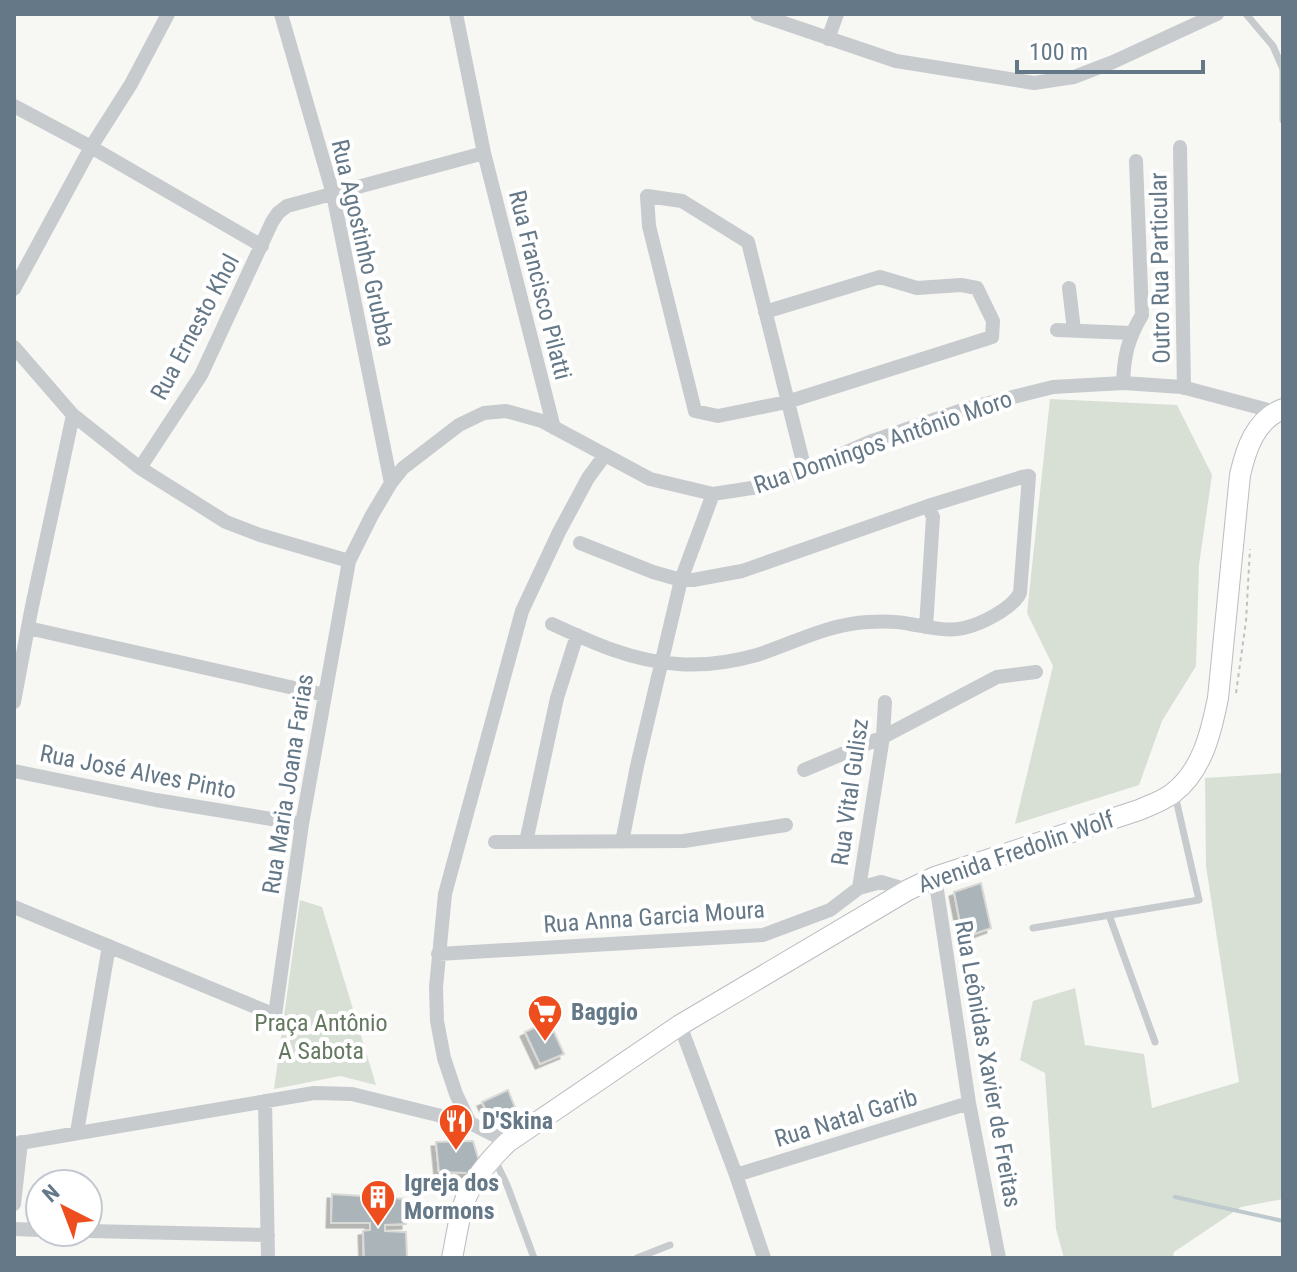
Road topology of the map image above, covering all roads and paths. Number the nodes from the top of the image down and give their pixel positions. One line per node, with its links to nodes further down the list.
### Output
1 (281, 14): 15 (street, Rua Agostinho Grubba)
2 (456, 14): 13 (street, Rua Francisco Pilatti)
3 (757, 14): 8 (street)
4 (837, 14): 8 (street)
5 (1217, 14): 8 (street)
6 (1246, 14): 10 (lane)
7 (161, 17): 11 (street)
8 (828, 39)
9 (14, 106): 11 (street)
10 (1283, 120)
11 (91, 147): 16 (street); 18 (street)
12 (1180, 147): 25 (street, Outro Rua Particular)
13 (484, 153): 15 (street, Rua Ernesto Khol); 29 (street, Rua Francisco Pilatti)
14 (1136, 161): 22 (street)
15 (333, 194): 16 (street, Rua Ernesto Khol); 33 (street, Rua Agostinho Grubba)
16 (262, 246): 31 (street, Rua Ernesto Khol)
17 (1069, 288): 21 (street)
18 (14, 289)
19 (765, 312): 26 (street); 26 (street); 26 (street)
20 (1057, 330): 21 (street)
21 (1074, 330): 22 (street)
22 (1131, 333): 24 (street)
23 (14, 347): 28 (street)
24 (1123, 383): 25 (street, Rua Domingos Antônio Moro); 32 (street, Rua Domingos Antônio Moro)
25 (1184, 388): 27 (street, Rua Domingos Antônio Moro)
26 (787, 402): 32 (street)
27 (1280, 411): 51 (main road, Avenida Fredolin Wolf)
28 (73, 415): 31 (street); 41 (street)
29 (554, 428): 30 (street, Rua Domingos Antônio Moro); 33 (street, Rua Domingos Antônio Moro)
30 (605, 455): 34 (street, Rua Domingos Antônio Moro); 64 (street)
31 (140, 468): 37 (street)
32 (805, 470): 34 (street, Rua Domingos Antônio Moro)
33 (391, 483): 37 (street, Rua Domingos Antônio Moro)
34 (713, 494): 38 (street)
35 (928, 506): 38 (street); 40 (street); 40 (street)
36 (580, 543): 38 (street)
37 (349, 561): 45 (street, Rua Maria Joana Farias)
38 (681, 580): 43 (street)
39 (552, 624): 42 (street)
40 (926, 627): 43 (street)
41 (28, 628): 45 (street); 46 (street)
42 (577, 635): 43 (street); 55 (street)
43 (662, 663): 56 (street)
44 (1036, 672): 48 (street)
45 (325, 695): 52 (street, Rua Maria Joana Farias)
46 (14, 702)
47 (885, 702): 48 (street, Rua Vital Gulisz)
48 (883, 737): 49 (street); 58 (street, Rua Vital Gulisz)
49 (804, 770)
50 (14, 771): 52 (street, Rua José Alves Pinto)
51 (1174, 793): 57 (main road, Avenida Fredolin Wolf); 61 (lane)
52 (302, 824): 63 (street, Rua Maria Joana Farias)
53 (786, 825): 56 (street)
54 (495, 842): 55 (street)
55 (526, 842): 56 (street)
56 (622, 842)
57 (935, 877): 59 (main road, Avenida Fredolin Wolf); 68 (street, Rua Leônidas Xavier de Freitas)
58 (859, 888): 59 (street); 64 (street, Rua Anna Garcia Moura)
59 (908, 890): 65 (main road, Avenida Fredolin Wolf)
60 (14, 907): 63 (street)
61 (1109, 915): 62 (lane); 66 (lane)
62 (1033, 928)
63 (109, 946): 70 (street)
64 (438, 954): 69 (street)
65 (680, 1025): 72 (main road, Avenida Fredolin Wolf); 73 (street)
66 (1155, 1042)
67 (265, 1101): 69 (street); 70 (street); 76 (street)
68 (969, 1103): 73 (street, Rua Natal Garib); 83 (street, Rua Leônidas Xavier de Freitas)
69 (470, 1123): 72 (street)
70 (77, 1132): 71 (street)
71 (18, 1143): 74 (street)
72 (501, 1148): 79 (main road, Avenida Fredolin Wolf); 80 (lane)
73 (736, 1175): 82 (street)
74 (14, 1204)
75 (104, 1231): 76 (street)
76 (268, 1235): 78 (street)
77 (670, 1245): 81 (lane)
78 (268, 1258)
79 (452, 1258)
80 (534, 1258)
81 (637, 1258)
82 (764, 1258)
83 (999, 1258)

